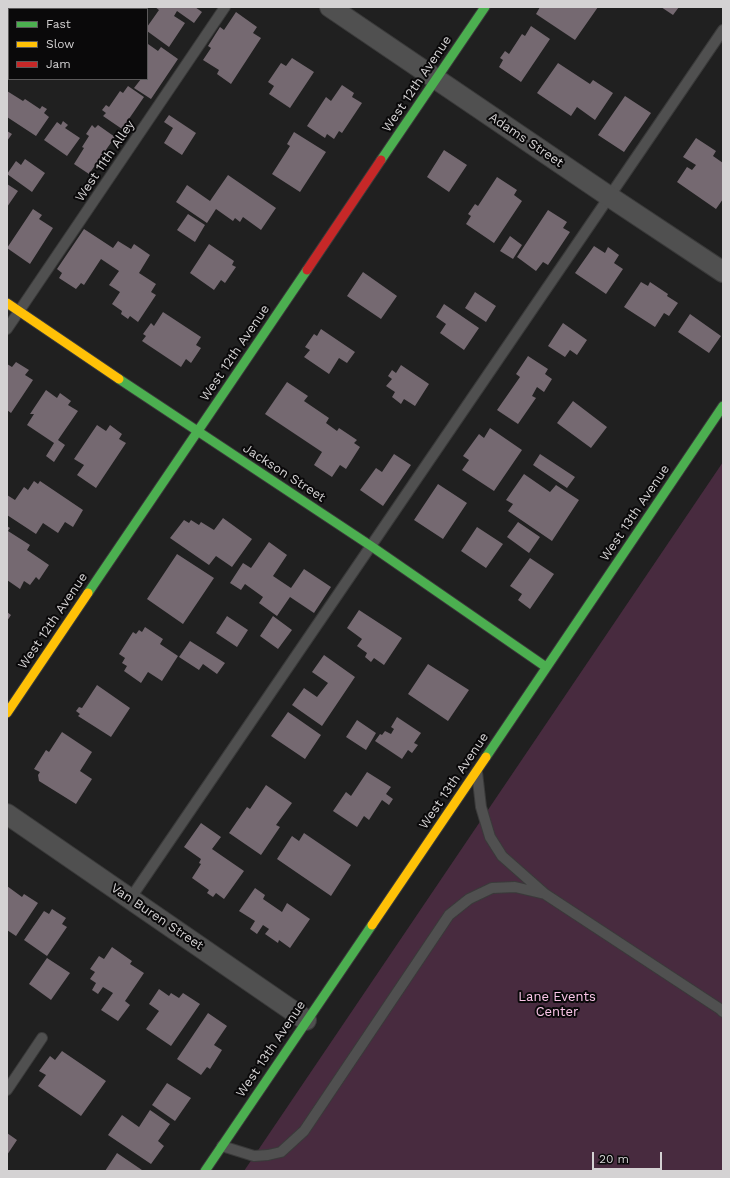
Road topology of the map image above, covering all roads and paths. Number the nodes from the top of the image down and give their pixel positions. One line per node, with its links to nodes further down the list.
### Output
1 (225, 7): 9 (lane, West 11th Alley)
2 (330, 7): 5 (street, Adams Street)
3 (485, 7): 5 (street, West 12th Avenue)
4 (723, 30): 6 (lane)
5 (436, 79): 6 (street, Adams Street); 12 (street, West 12th Avenue)
6 (610, 197): 7 (street, Adams Street); 13 (lane)
7 (723, 272)
8 (7, 303): 9 (street, Jackson Street)
9 (19, 311): 10 (lane, West 11th Alley); 12 (street, Jackson Street)
10 (7, 329)
11 (723, 406): 14 (street, West 13th Avenue)
12 (197, 431): 13 (street, Jackson Street); 15 (street, West 12th Avenue)
13 (371, 546): 14 (street, Jackson Street); 19 (lane)
14 (546, 667): 16 (street, West 13th Avenue)
15 (7, 713)
16 (477, 770): 18 (lane); 21 (street, West 13th Avenue)
17 (7, 814): 19 (street, Van Buren Street)
18 (545, 894): 20 (lane); 24 (lane)
19 (130, 899): 21 (street, Van Buren Street)
20 (722, 1008)
21 (306, 1020): 24 (street, West 13th Avenue)
22 (42, 1038): 23 (lane)
23 (7, 1090)
24 (222, 1146): 25 (street, West 13th Avenue)
25 (205, 1171)

